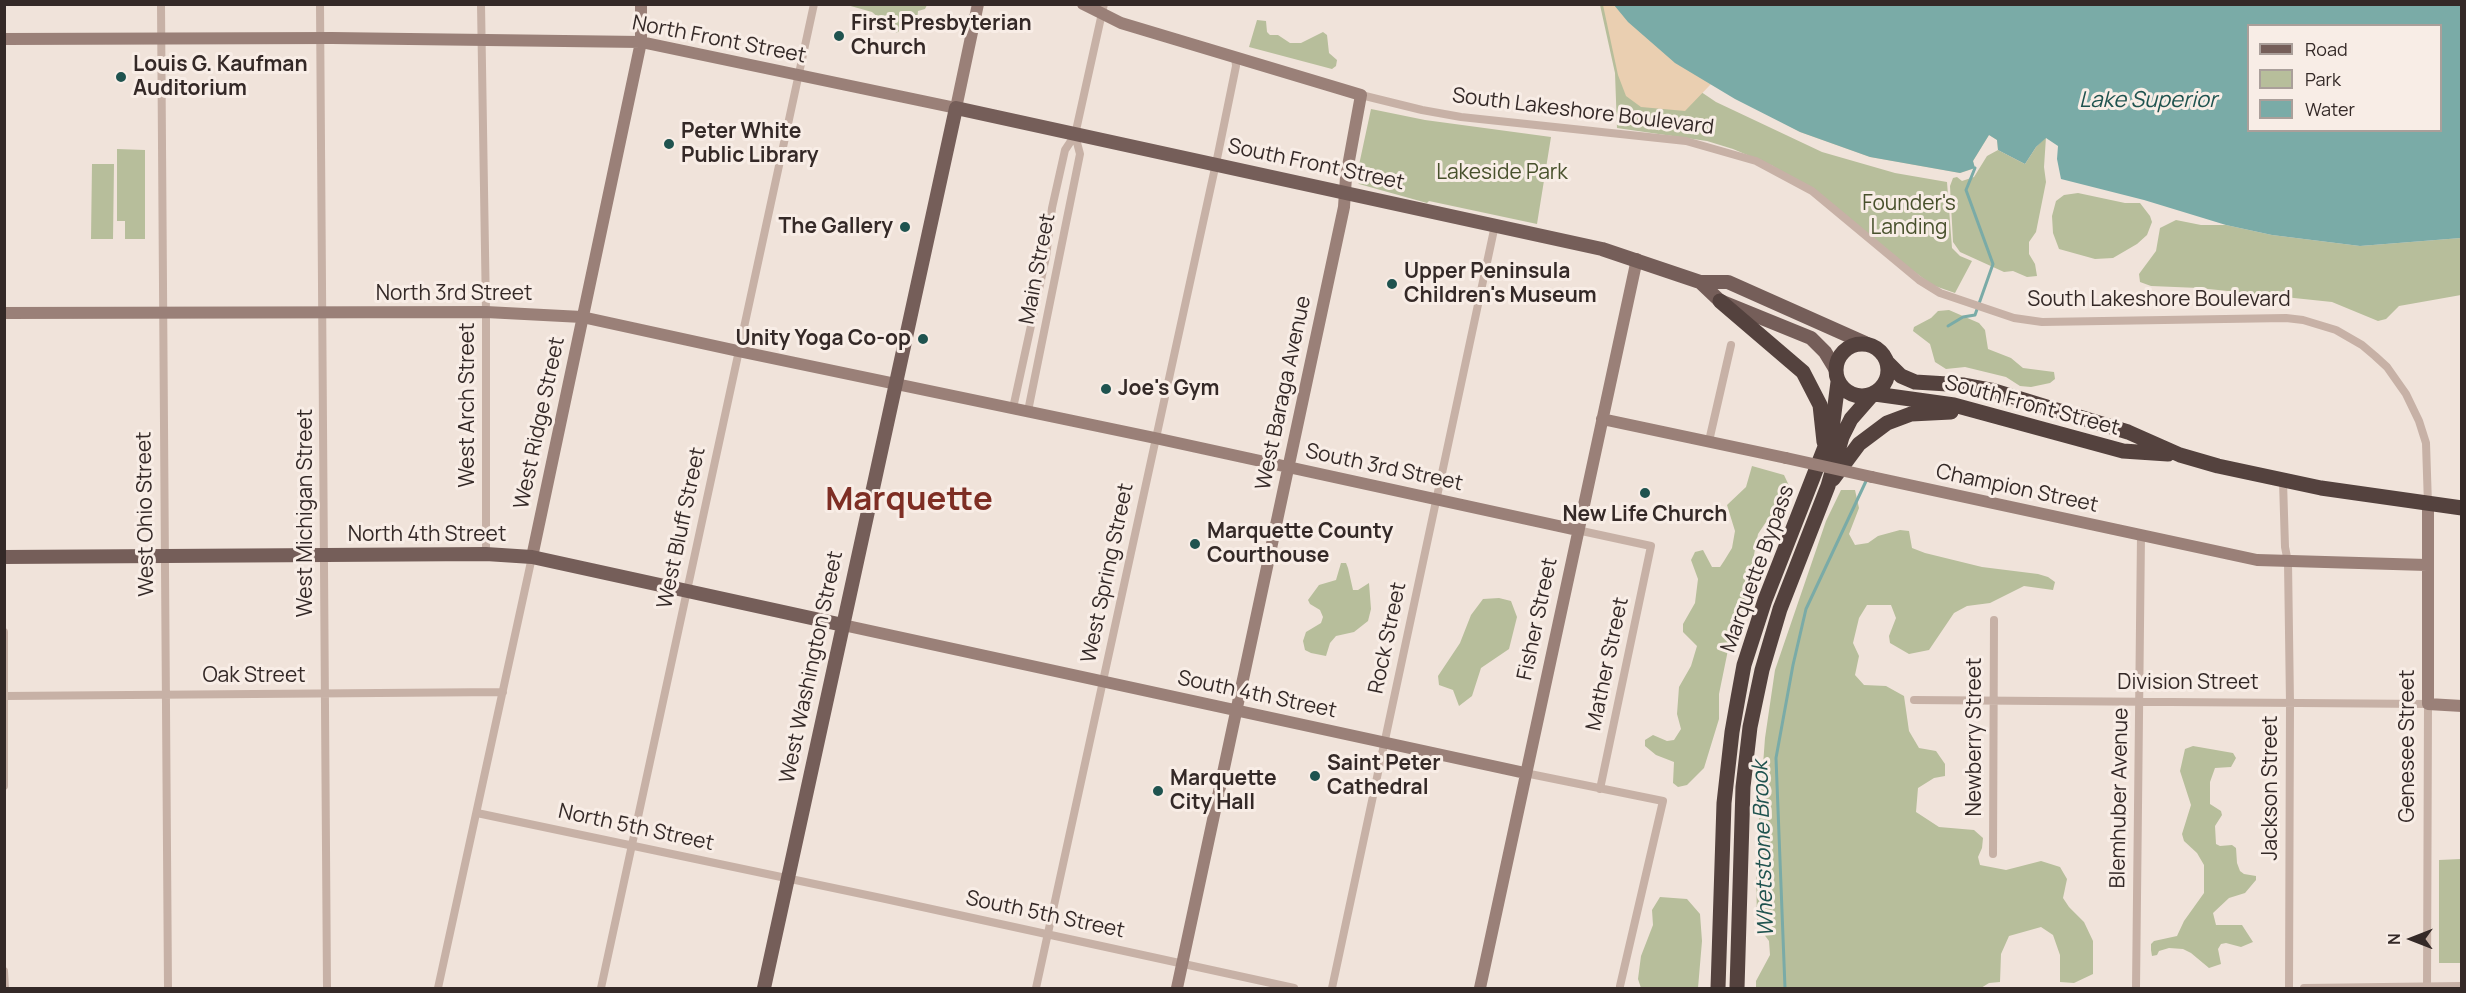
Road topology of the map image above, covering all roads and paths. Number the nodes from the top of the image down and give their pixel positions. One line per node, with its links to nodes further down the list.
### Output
1 (161, 4): 12 (street, West Ohio Street)
2 (320, 4): 9 (street, West Michigan Street)
3 (481, 4): 11 (street, West Arch Street)
4 (641, 4): 13 (street, West Ridge Street)
5 (814, 4): 15 (street, West Bluff Street)
6 (978, 4): 17 (street)
7 (1083, 4): 8 (street, South Lakeshore Boulevard)
8 (1103, 9): 14 (street, South Lakeshore Boulevard); 18 (street, Main Street)
9 (320, 38): 11 (street, North Front Street); 12 (street, North Front Street); 28 (street, West Michigan Street)
10 (4, 39): 12 (street, North Front Street)
11 (480, 39): 13 (street, North Front Street); 26 (street, West Arch Street)
12 (162, 40): 25 (street, West Ohio Street)
13 (641, 42): 15 (street, North Front Street); 29 (street, West Ridge Street)
14 (1235, 56): 16 (street, South Lakeshore Boulevard); 19 (street, West Spring Street)
15 (800, 75): 17 (street, North Front Street); 32 (street, West Bluff Street)
16 (1361, 95): 20 (street, West Baraga Avenue); 49 (street, South Lakeshore Boulevard)
17 (956, 108): 18 (main road, South Front Street); 35 (main road, West Washington Street)
18 (1075, 135): 19 (main road, South Front Street); 37 (street, Main Street); 38 (street, Main Street)
19 (1215, 165): 20 (main road, South Front Street); 41 (street, West Spring Street)
20 (1344, 192): 21 (main road, South Front Street); 45 (street, West Baraga Avenue)
21 (1495, 225): 22 (main road, South Front Street); 48 (street, Rock Street)
22 (1637, 259): 23 (main road, South Front Street); 40 (street, Fisher Street)
23 (1700, 282): 24 (main road, South Front Street); 30 (main road, South Front Street)
24 (1720, 301): 34 (main road, South Front Street); 43 (highway)
25 (162, 312): 27 (street, North 3rd Street); 28 (street, North 3rd Street); 57 (street, West Ohio Street)
26 (486, 312): 28 (street, North 3rd Street); 29 (street, North 3rd Street); 54 (street, West Arch Street)
27 (4, 313)
28 (322, 313): 55 (street, West Michigan Street)
29 (582, 316): 32 (street, North 3rd Street); 58 (street, West Ridge Street)
30 (1865, 343): 33 (highway); 34 (highway)
31 (1731, 345): 42 (street)
32 (738, 351): 35 (street, North 3rd Street); 61 (street, West Bluff Street)
33 (1888, 363): 36 (highway); 44 (highway, South Front Street)
34 (1837, 376): 36 (highway); 43 (highway, Marquette Bypass)
35 (896, 383): 37 (street, South 3rd Street); 63 (main road, West Washington Street)
36 (1874, 395): 39 (highway, South Front Street); 47 (highway, Marquette Bypass)
37 (1013, 408): 38 (street, South 3rd Street)
38 (1028, 411): 41 (street, South 3rd Street)
39 (1977, 412): 44 (highway, South Front Street); 47 (highway)
40 (1602, 419): 42 (street, Champion Street); 51 (street, Fisher Street)
41 (1155, 438): 45 (street, South 3rd Street); 65 (street, West Spring Street)
42 (1709, 441): 52 (street, Champion Street, bridge)
43 (1824, 451): 101 (highway, Marquette Bypass)
44 (2180, 455): 46 (highway, South Front Street)
45 (1288, 467): 48 (street, South 3rd Street); 76 (street, West Baraga Avenue)
46 (2283, 481): 49 (highway, South Front Street); 59 (street, Jackson Street)
47 (1828, 486): 102 (highway, Marquette Bypass)
48 (1436, 499): 51 (street, South 3rd Street); 77 (street, Rock Street)
49 (2428, 505): 50 (highway, South Front Street); 60 (street, Genesee Street)
50 (2462, 508)
51 (1577, 530): 53 (street, South 3rd Street); 78 (street, Fisher Street)
52 (2141, 535): 59 (street, Champion Street); 71 (street, Blemhuber Avenue)
53 (1651, 546): 80 (street, Mather Street)
54 (486, 554): 55 (main road, North 4th Street); 58 (main road, North 4th Street)
55 (325, 555): 57 (main road, North 4th Street); 67 (street, West Michigan Street)
56 (4, 557): 57 (main road, North 4th Street)
57 (165, 557): 68 (street, West Ohio Street)
58 (532, 557): 61 (main road, North 4th Street); 66 (street, West Ridge Street)
59 (2288, 562): 60 (street, Champion Street); 73 (street, Jackson Street)
60 (2427, 565): 74 (street, Genesee Street)
61 (687, 591): 63 (main road, North 4th Street); 82 (street, West Bluff Street)
62 (1994, 620): 72 (street, Newberry Street)
63 (843, 625): 65 (street, South 4th Street); 84 (main road, West Washington Street)
64 (4, 632): 69 (street)
65 (1104, 682): 76 (street, South 4th Street); 85 (street, West Spring Street)
66 (503, 692): 67 (street, Oak Street); 81 (street, West Ridge Street)
67 (326, 693): 68 (street, Oak Street); 92 (street, West Michigan Street)
68 (166, 694): 69 (street, Oak Street); 91 (street, West Ohio Street)
69 (5, 696): 79 (street)
70 (1914, 700): 72 (street, Division Street)
71 (2139, 702): 72 (street, Division Street); 73 (street, Division Street); 103 (street, Blemhuber Avenue)
72 (1994, 703): 83 (street, Newberry Street)
73 (2290, 703): 74 (street, Division Street); 104 (street, Jackson Street)
74 (2428, 704): 75 (street, Division Street); 106 (street, Genesee Street)
75 (2462, 706)
76 (1236, 711): 77 (street, South 4th Street); 86 (street, West Baraga Avenue)
77 (1384, 743): 78 (street, South 4th Street); 99 (street, Rock Street)
78 (1525, 773): 80 (street, South 4th Street); 100 (street, Fisher Street)
79 (4, 786)
80 (1600, 789): 88 (street, South 4th Street)
81 (477, 813): 82 (street, North 5th Street); 93 (street, West Ridge Street)
82 (633, 844): 84 (street, North 5th Street); 94 (street, West Bluff Street)
83 (1993, 854)
84 (788, 879): 85 (street, South 5th Street); 95 (main road, West Washington Street)
85 (1048, 934): 86 (street, South 5th Street); 96 (street, West Spring Street)
86 (1182, 964): 97 (street, West Baraga Avenue); 98 (street, South 5th Street)
87 (4, 971): 90 (street)
88 (1620, 986)
89 (2462, 986): 106 (street)
90 (5, 988)
91 (168, 988)
92 (327, 988)
93 (438, 988)
94 (601, 988)
95 (764, 988)
96 (1036, 988)
97 (1177, 988)
98 (1294, 988)
99 (1332, 988)
100 (1480, 988)
101 (1718, 988)
102 (1737, 988)
103 (2136, 988)
104 (2289, 988)
105 (2304, 988): 106 (street)
106 (2427, 988)

